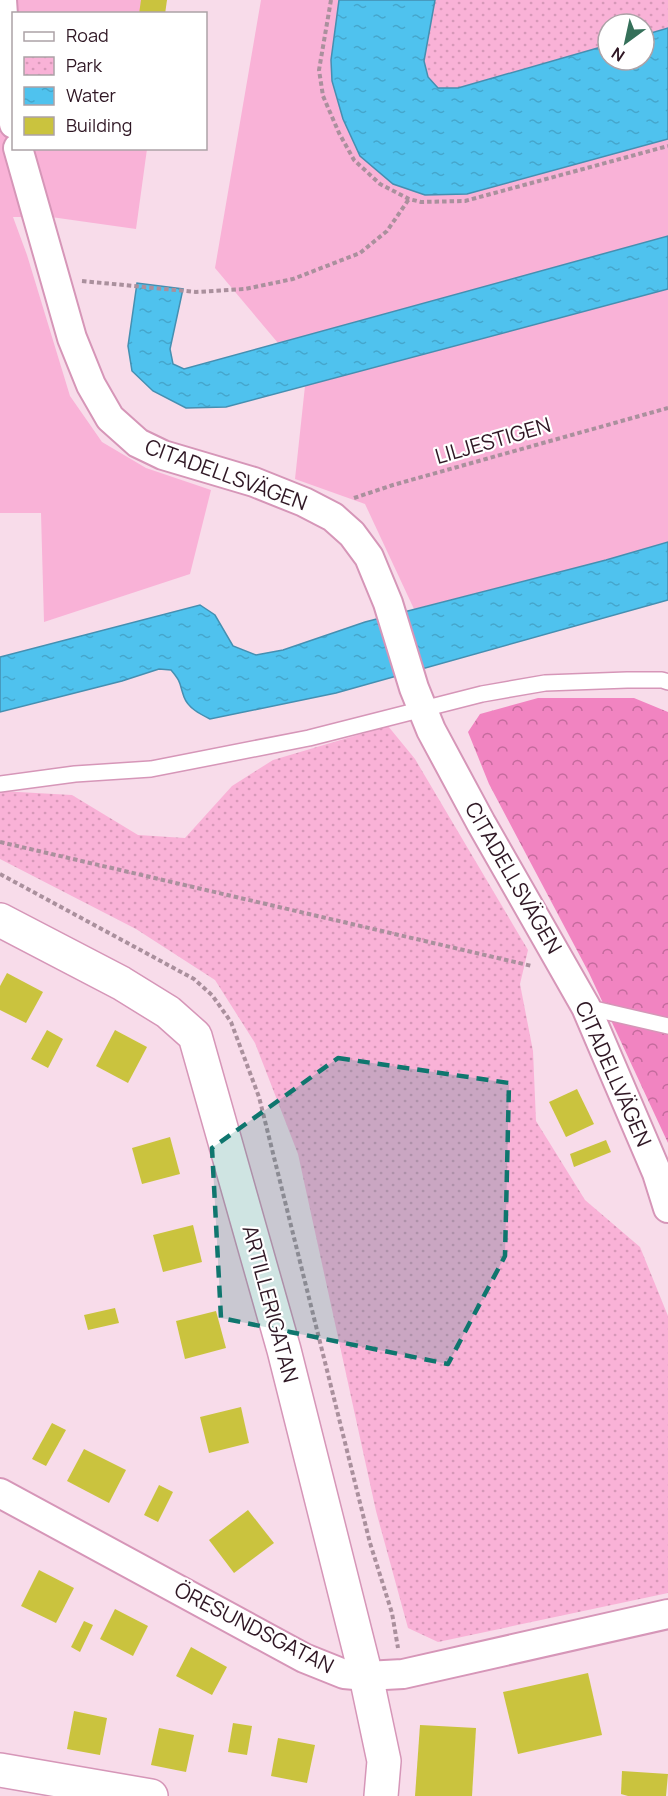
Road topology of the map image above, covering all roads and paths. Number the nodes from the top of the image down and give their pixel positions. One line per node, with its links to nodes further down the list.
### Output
1 (2, 0): 3 (street)
2 (331, 0): 6 (path)
3 (12, 108)
4 (668, 146): 6 (path)
5 (19, 150): 7 (street, CITADELLSVÄGEN)
6 (409, 199): 7 (path)
7 (54, 282): 9 (street, CITADELLSVÄGEN)
8 (668, 408): 9 (path, LILJESTIGEN)
9 (333, 517): 11 (street, CITADELLSVÄGEN)
10 (668, 682): 11 (lane)
11 (418, 699): 12 (lane); 15 (street, CITADELLSVÄGEN)
12 (0, 784)
13 (0, 842): 15 (path)
14 (0, 920): 21 (street, ARTILLERIGATAN)
15 (568, 975): 16 (street, CITADELLVÄGEN)
16 (586, 1008): 17 (lane); 18 (street, CITADELLVÄGEN)
17 (668, 1026)
18 (668, 1208)
19 (0, 1493): 21 (street, ÖRESUNDSGATAN)
20 (668, 1614): 21 (street, ÖRESUNDSGATAN)
21 (366, 1676): 24 (street, ARTILLERIGATAN)
22 (0, 1770): 23 (street)
23 (151, 1796)
24 (381, 1796)

